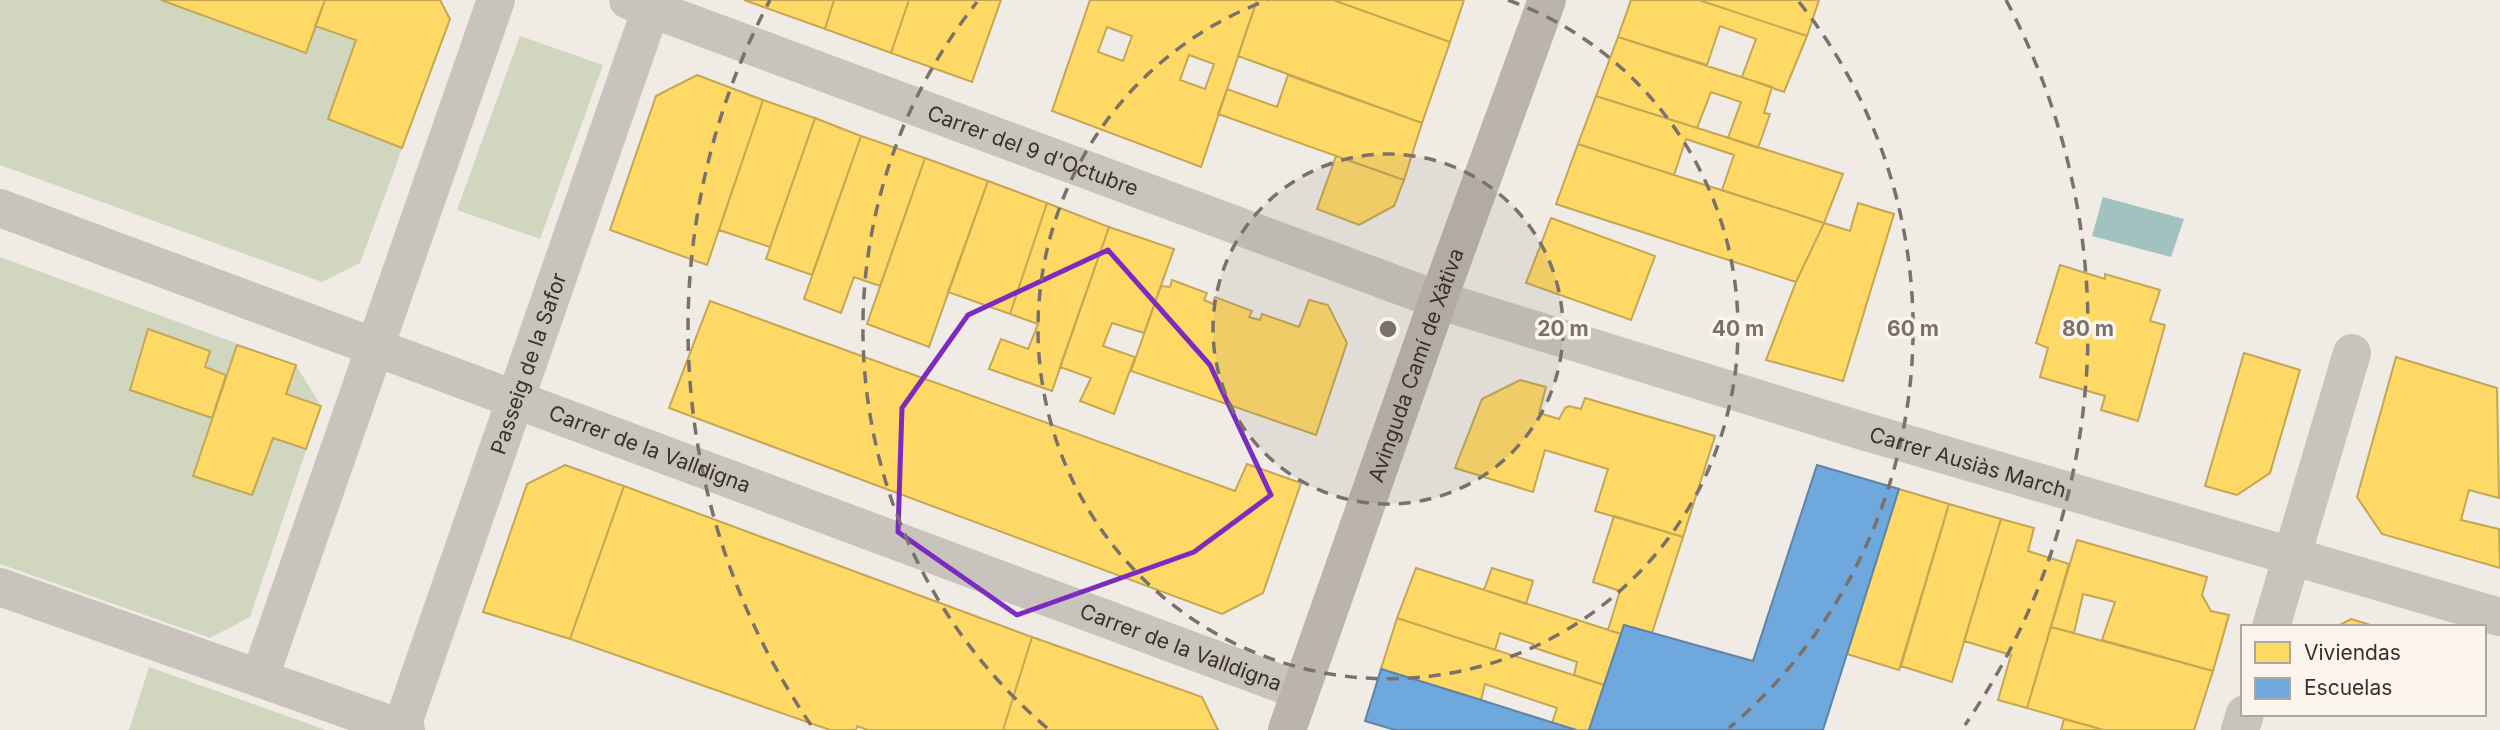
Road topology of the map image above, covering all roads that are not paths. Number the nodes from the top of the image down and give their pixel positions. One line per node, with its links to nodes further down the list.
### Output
1 (496, 0): 6 (street)
2 (1547, 0): 5 (street, Avinguda Camí de Xàtiva)
3 (644, 3): 5 (street, Carrer del 9 d'Octubre); 8 (street, Passeig de la Safor)
4 (0, 208): 6 (street, Carrer de la Valldigna)
5 (1438, 300): 9 (street, Carrer Ausiàs March); 14 (street, Avinguda Camí de Xàtiva)
6 (377, 345): 8 (street, Carrer de la Valldigna); 13 (street)
7 (2352, 353): 9 (street)
8 (516, 399): 14 (street, Carrer de la Valldigna); 15 (street, Passeig de la Safor)
9 (2291, 558): 11 (street, Carrer Ausiàs March); 12 (street)
10 (0, 587): 13 (street)
11 (2500, 617)
12 (2272, 625)
13 (260, 677): 15 (street)
14 (1300, 691): 16 (street, Avinguda Camí de Xàtiva)
15 (403, 729)
16 (1287, 730)

